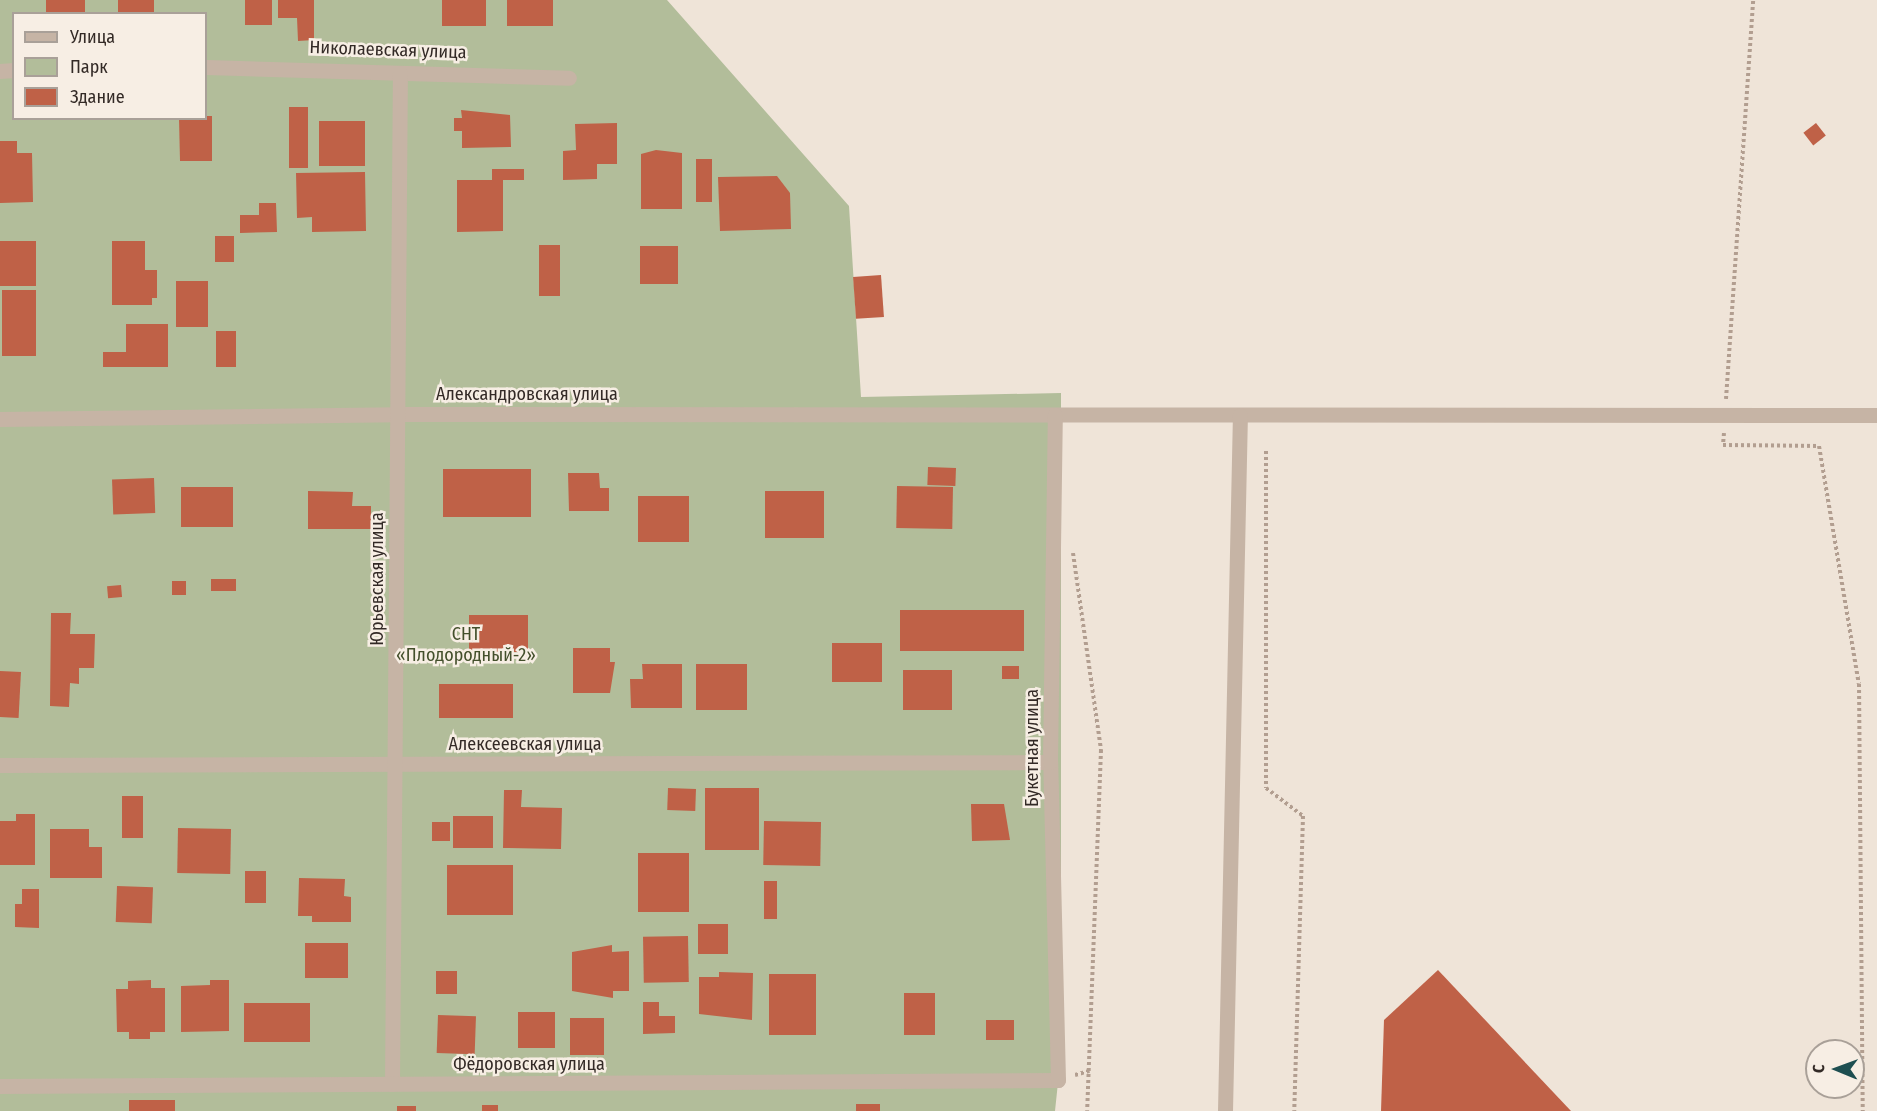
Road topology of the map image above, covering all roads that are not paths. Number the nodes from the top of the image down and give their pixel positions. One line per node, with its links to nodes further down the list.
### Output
1 (207, 67): 2 (street, Николаевская улица)
2 (400, 73): 3 (street, Николаевская улица); 4 (street, Юрьевская улица)
3 (569, 78)
4 (397, 414): 5 (street, Александровская улица); 8 (street, Александровская улица); 10 (street, Юрьевская улица)
5 (1055, 415): 6 (street, Александровская улица); 9 (street, Букетная улица)
6 (1240, 415): 7 (street, Александровская улица); 15 (street)
7 (1877, 415)
8 (0, 419)
9 (1050, 762): 10 (street, Алексеевская улица); 12 (street, Букетная улица)
10 (396, 764): 11 (street, Алексеевская улица); 13 (street, Юрьевская улица)
11 (0, 765)
12 (1058, 1080): 13 (street, Фёдоровская улица)
13 (392, 1084): 14 (street, Фёдоровская улица)
14 (0, 1086)
15 (1225, 1111)

